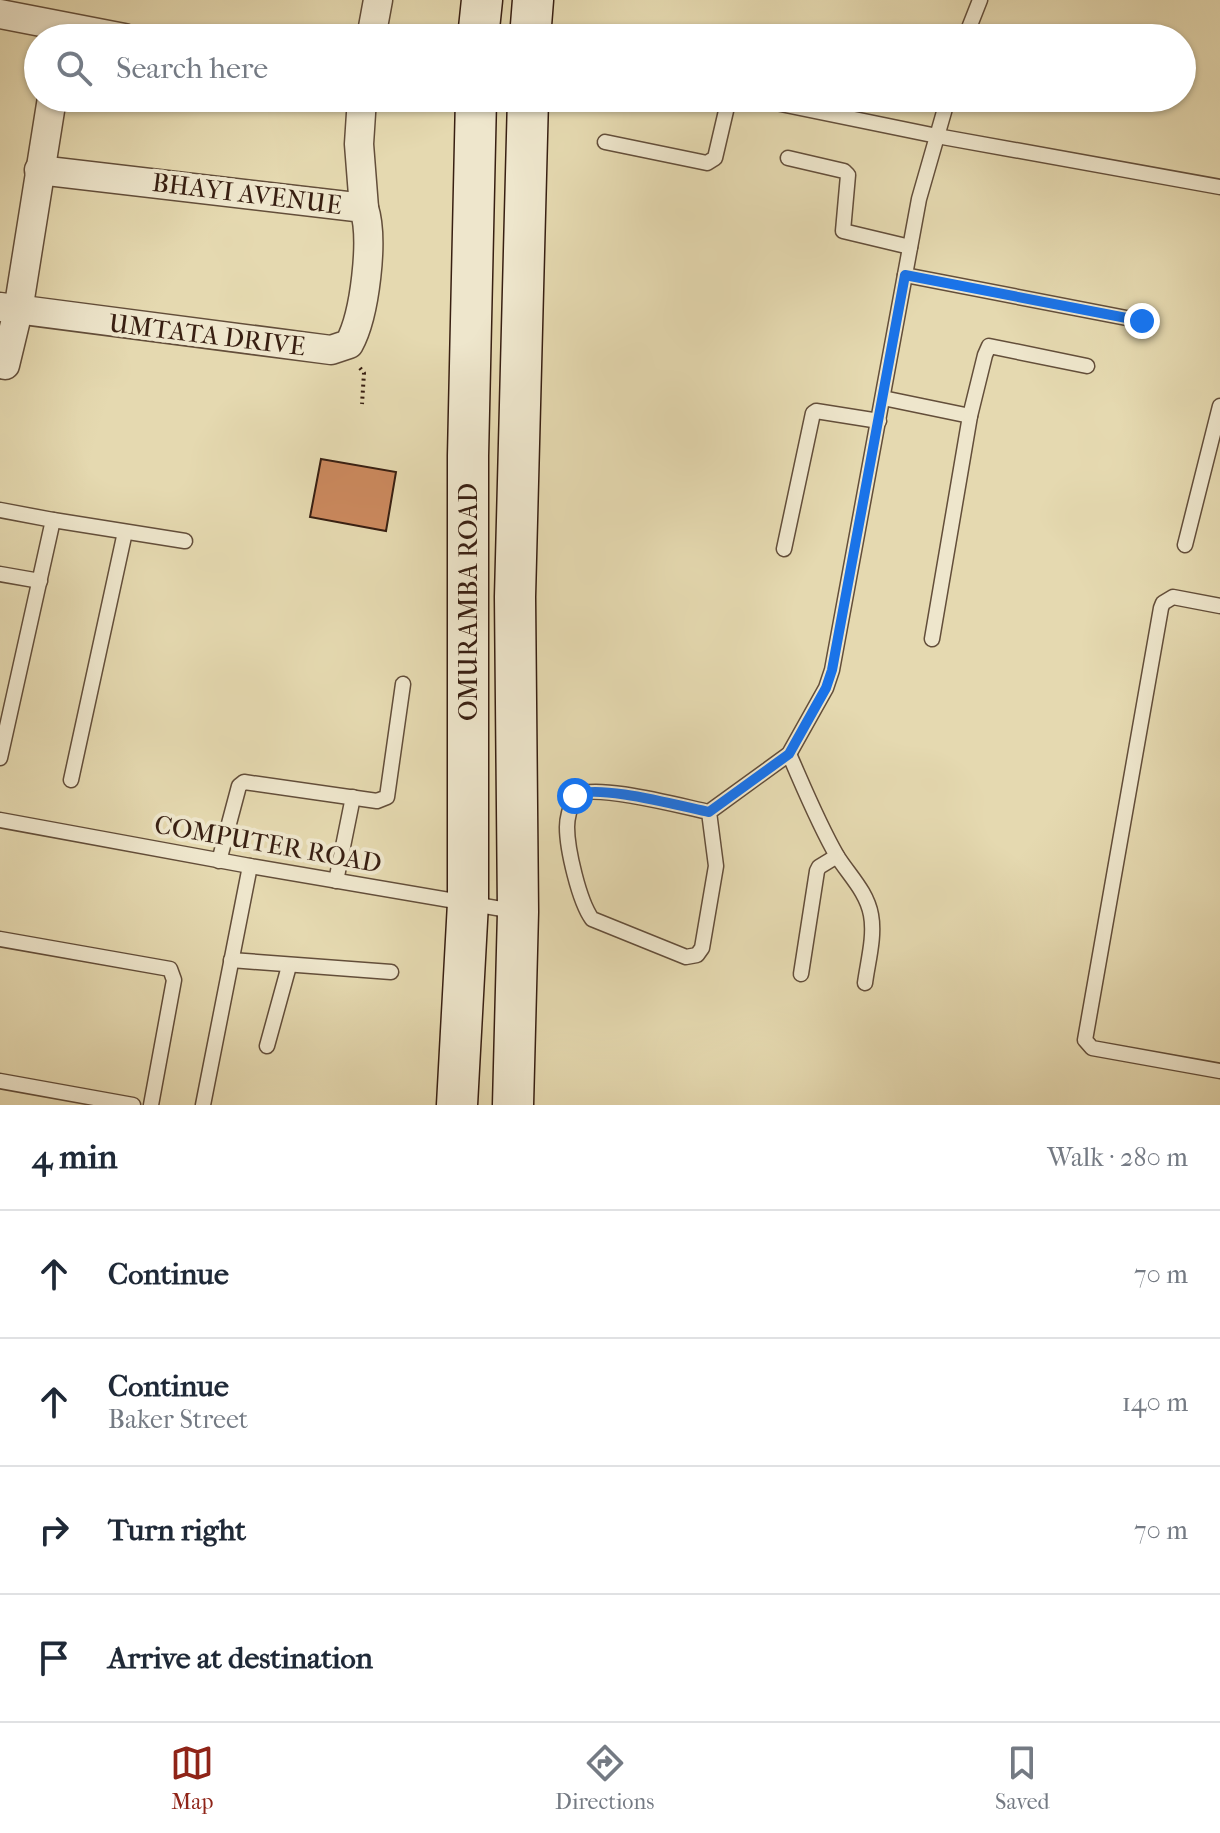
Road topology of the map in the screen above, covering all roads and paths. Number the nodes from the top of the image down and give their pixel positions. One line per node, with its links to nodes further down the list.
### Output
1 (378, 0): 7 (street)
2 (497, 0): 8 (lane)
3 (533, 0): 9 (main road)
4 (980, 0): 10 (lane)
5 (0, 14): 6 (street)
6 (65, 22)
7 (374, 24)
8 (496, 24)
9 (497, 24)
10 (971, 24)
11 (49, 112): 22 (street)
12 (361, 112): 24 (street)
13 (476, 112): 60 (main road, OMURAMBA ROAD)
14 (488, 112): 60 (lane)
15 (528, 112): 49 (main road, OMURAMBA ROAD)
16 (726, 112): 20 (lane)
17 (820, 112): 19 (lane)
18 (944, 112): 19 (lane)
19 (937, 136): 23 (lane); 25 (lane)
20 (605, 142)
21 (788, 158): 25 (lane)
22 (39, 170): 24 (street, BHAYI AVENUE); 27 (street)
23 (1220, 187)
24 (364, 208): 29 (street, BHAYI AVENUE)
25 (910, 247): 26 (lane)
26 (905, 275): 28 (lane); 32 (lane)
27 (9, 309): 29 (street, UMTATA DRIVE); 30 (street)
28 (1142, 321)
29 (349, 344): 33 (path)
30 (5, 365)
31 (1087, 366): 35 (lane)
32 (883, 398): 35 (lane); 36 (lane)
33 (362, 404)
34 (1220, 406): 42 (lane)
35 (970, 416): 47 (lane)
36 (879, 421): 43 (lane); 50 (lane)
37 (0, 510): 38 (lane)
38 (53, 520): 40 (lane); 45 (lane)
39 (502, 523): 49 (lane)
40 (125, 532): 41 (lane); 52 (lane)
41 (185, 541)
42 (1185, 545)
43 (784, 549)
44 (0, 574): 45 (lane)
45 (40, 581): 51 (lane)
46 (1220, 606): 69 (lane)
47 (932, 639)
48 (403, 684): 53 (lane)
49 (516, 744): 60 (main road, OMURAMBA ROAD)
50 (789, 754): 54 (lane); 56 (lane)
51 (0, 758)
52 (71, 780)
53 (353, 797): 57 (lane); 59 (lane)
54 (709, 812): 54 (lane)
55 (4, 821): 57 (lane, COMPUTER ROAD)
56 (837, 856): 65 (lane); 66 (lane)
57 (219, 861): 58 (lane, COMPUTER ROAD)
58 (250, 866): 59 (lane, COMPUTER ROAD); 62 (lane)
59 (336, 881): 60 (lane, COMPUTER ROAD)
60 (497, 919): 67 (lane); 74 (main road, OMURAMBA ROAD); 75 (main road, OMURAMBA ROAD)
61 (0, 939): 72 (lane)
62 (231, 960): 63 (lane); 73 (lane)
63 (289, 966): 64 (lane); 68 (lane)
64 (391, 972)
65 (801, 974)
66 (865, 983)
67 (478, 996)
68 (267, 1046)
69 (1220, 1071)
70 (0, 1081): 71 (lane)
71 (133, 1105)
72 (151, 1105)
73 (203, 1105)
74 (457, 1105)
75 (513, 1105)

